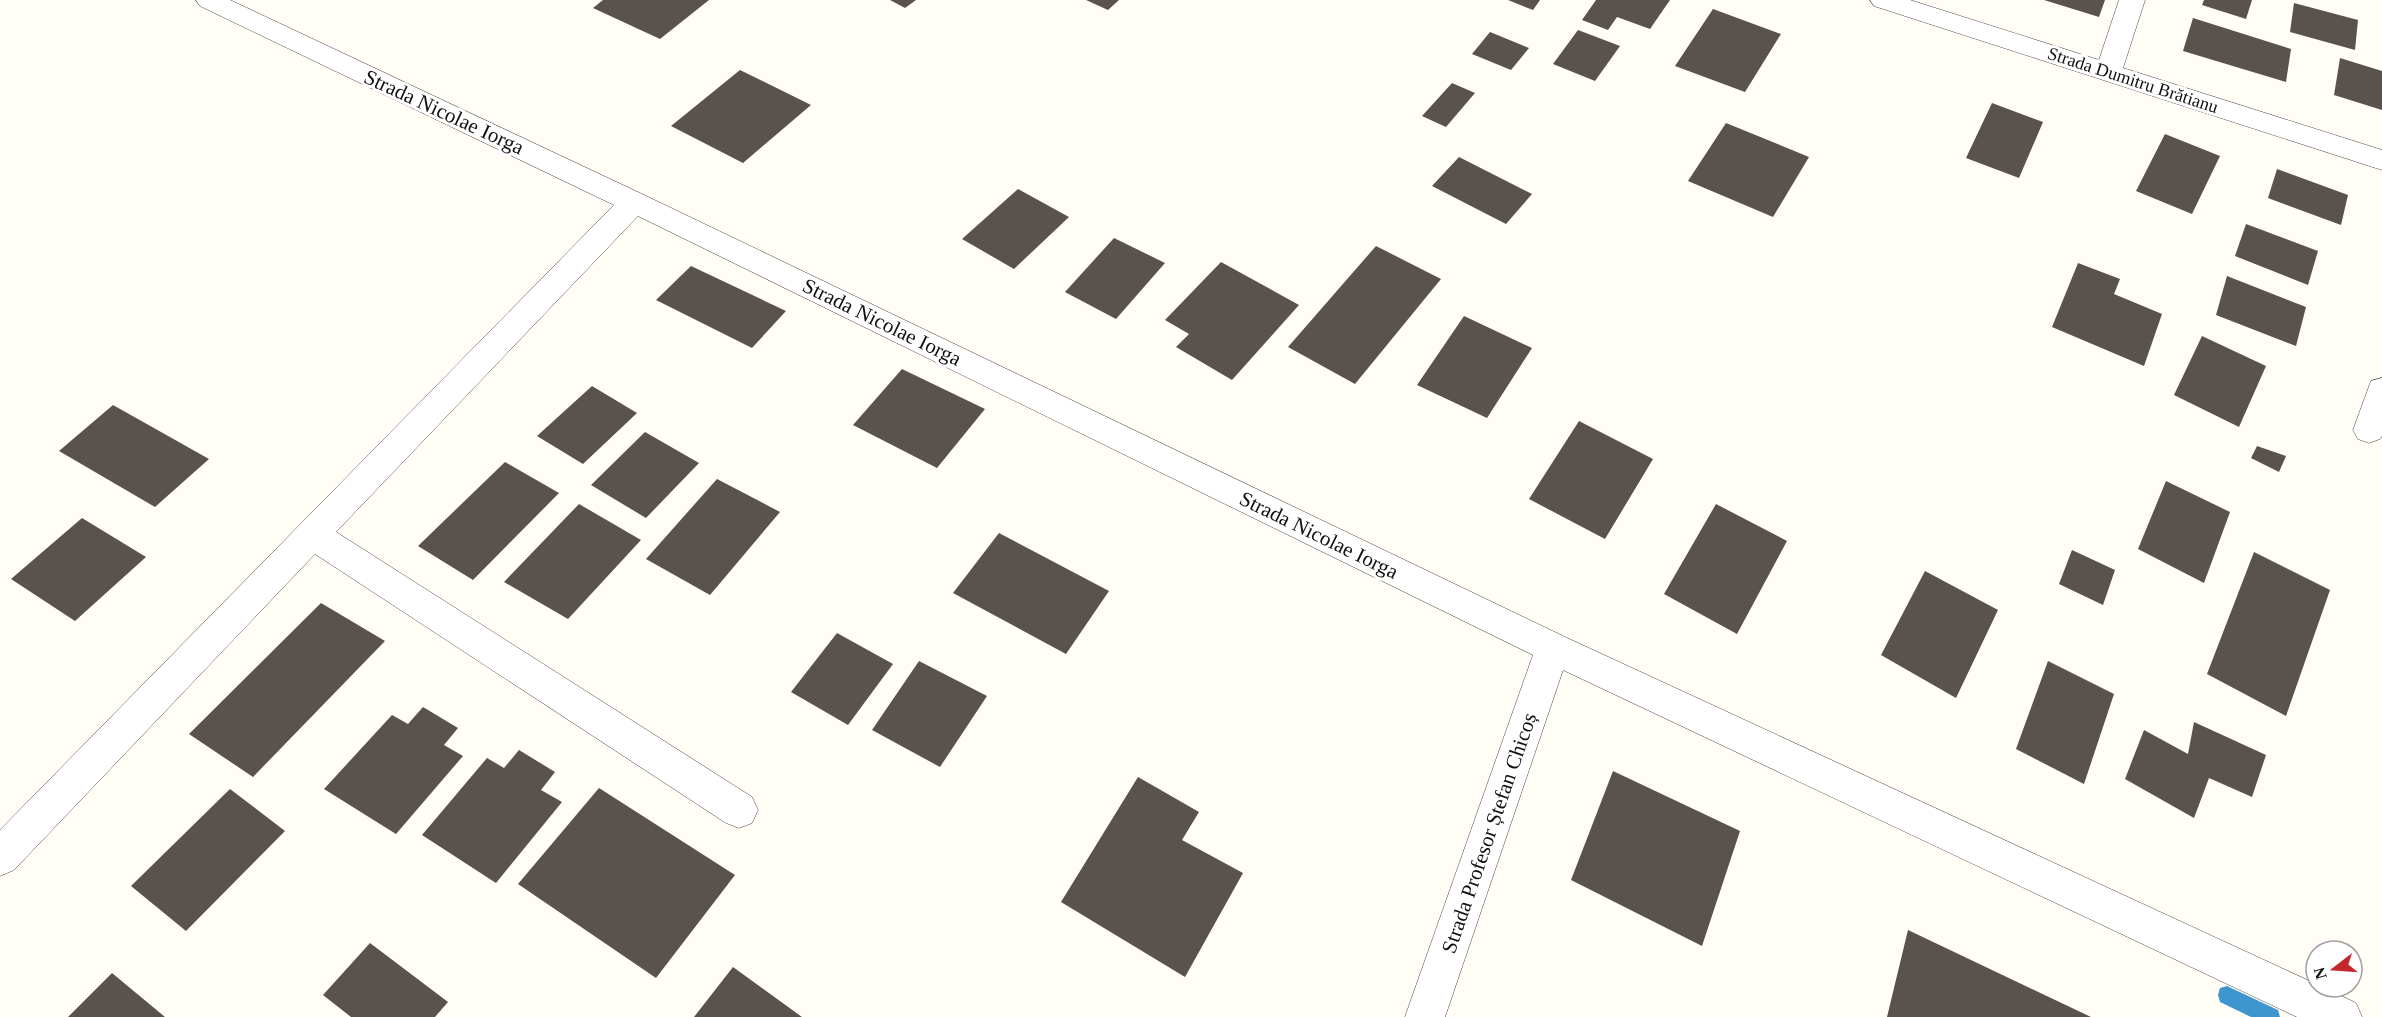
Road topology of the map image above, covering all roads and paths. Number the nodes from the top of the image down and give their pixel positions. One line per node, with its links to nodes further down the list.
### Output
1 (209, 0): 6 (street, Strada Nicolae Iorga)
2 (1883, 0): 4 (street, Strada Dumitru Brătianu)
3 (2132, 0): 4 (street)
4 (2108, 72): 5 (street, Strada Dumitru Brătianu)
5 (2382, 160)
6 (634, 202): 9 (street); 10 (street, Strada Nicolae Iorga)
7 (2382, 390): 8 (street)
8 (2369, 430)
9 (312, 534): 11 (street); 12 (street)
10 (1553, 648): 13 (street, Strada Profesor Ștefan Chicoș); 14 (street, Strada Nicolae Iorga)
11 (739, 810)
12 (0, 857)
13 (1425, 1017)
14 (2342, 1017)

